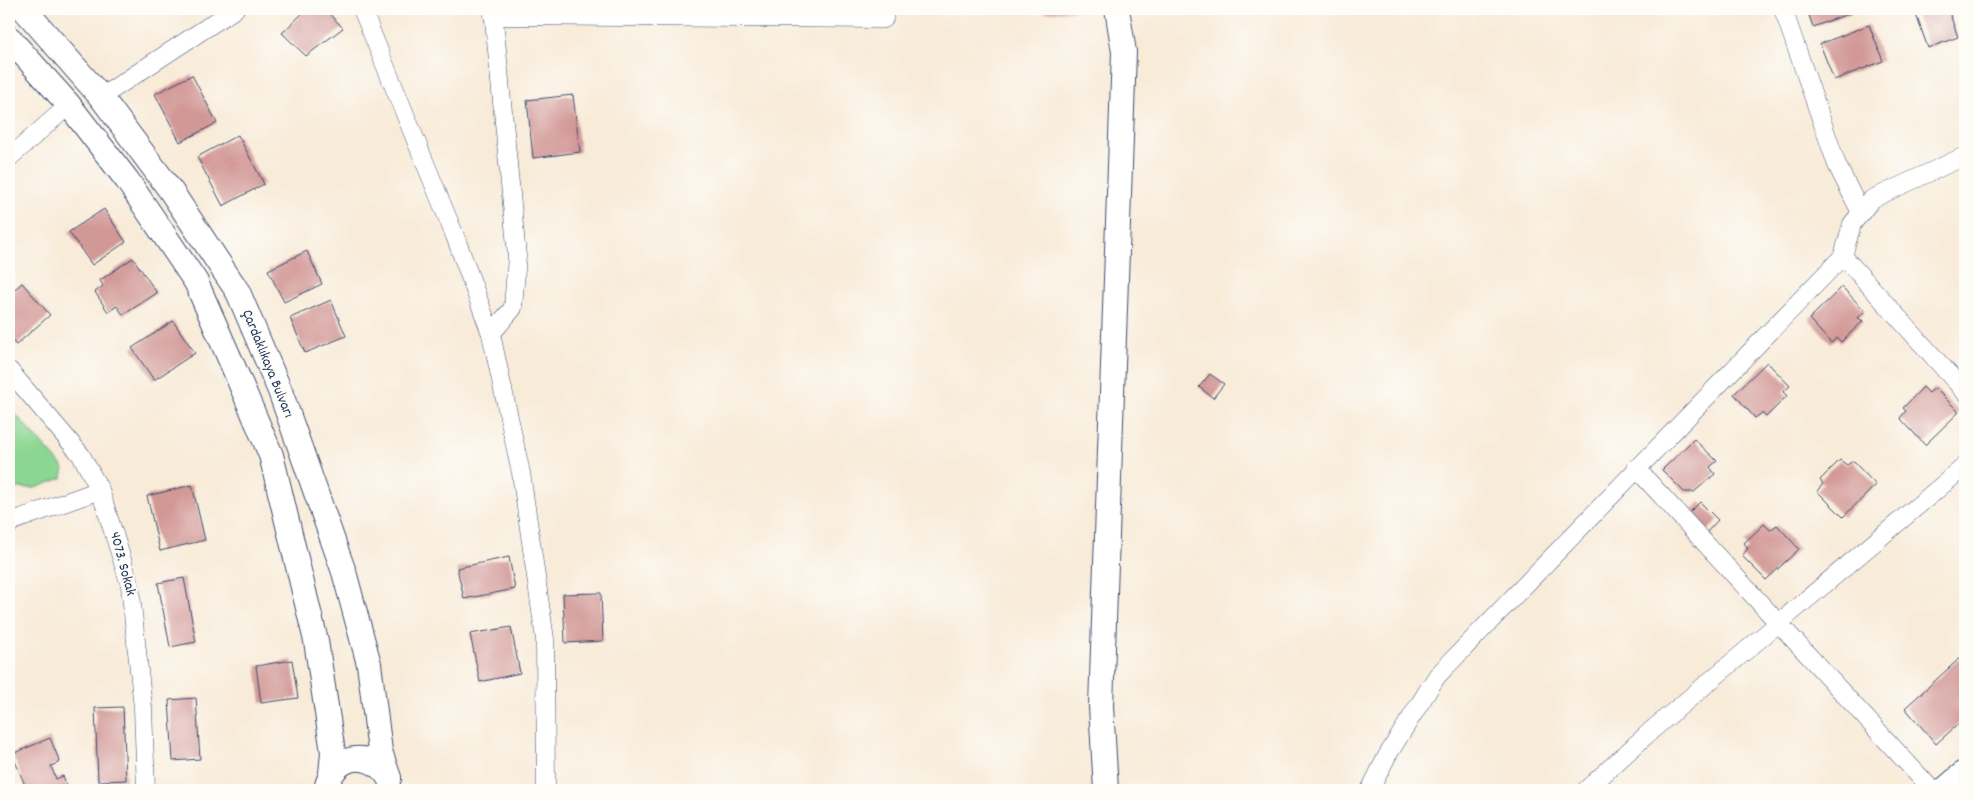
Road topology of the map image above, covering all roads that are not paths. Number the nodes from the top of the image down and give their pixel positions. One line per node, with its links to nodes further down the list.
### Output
1 (24, 9): 10 (main road, Çardaklıkaya Bulvarı)
2 (236, 9): 10 (street)
3 (362, 9): 16 (street)
4 (884, 9): 8 (street)
5 (1117, 9): 29 (main road)
6 (1783, 9): 14 (street)
7 (493, 12): 8 (street); 16 (street)
8 (693, 13)
9 (9, 38): 11 (main road, Çardaklıkaya Bulvarı)
10 (101, 97): 26 (main road, Çardaklıkaya Bulvarı)
11 (69, 105): 13 (street); 25 (main road, Çardaklıkaya Bulvarı)
12 (1965, 156): 14 (street)
13 (9, 158)
14 (1861, 213): 15 (street)
15 (1843, 256): 18 (street); 20 (street)
16 (491, 334): 28 (street)
17 (9, 370): 21 (street, 4073. Sokak)
18 (1965, 392)
19 (1965, 466): 23 (street)
20 (1636, 468): 23 (street); 30 (street)
21 (100, 490): 22 (street); 27 (street, 4073. Sokak)
22 (9, 525)
23 (1779, 623): 31 (street); 32 (street)
24 (1965, 772): 33 (main road)
25 (328, 782): 26 (main road)
26 (390, 784)
27 (146, 790)
28 (546, 790)
29 (1106, 790)
30 (1370, 790)
31 (1586, 790)
32 (1932, 790)
33 (1944, 790)

